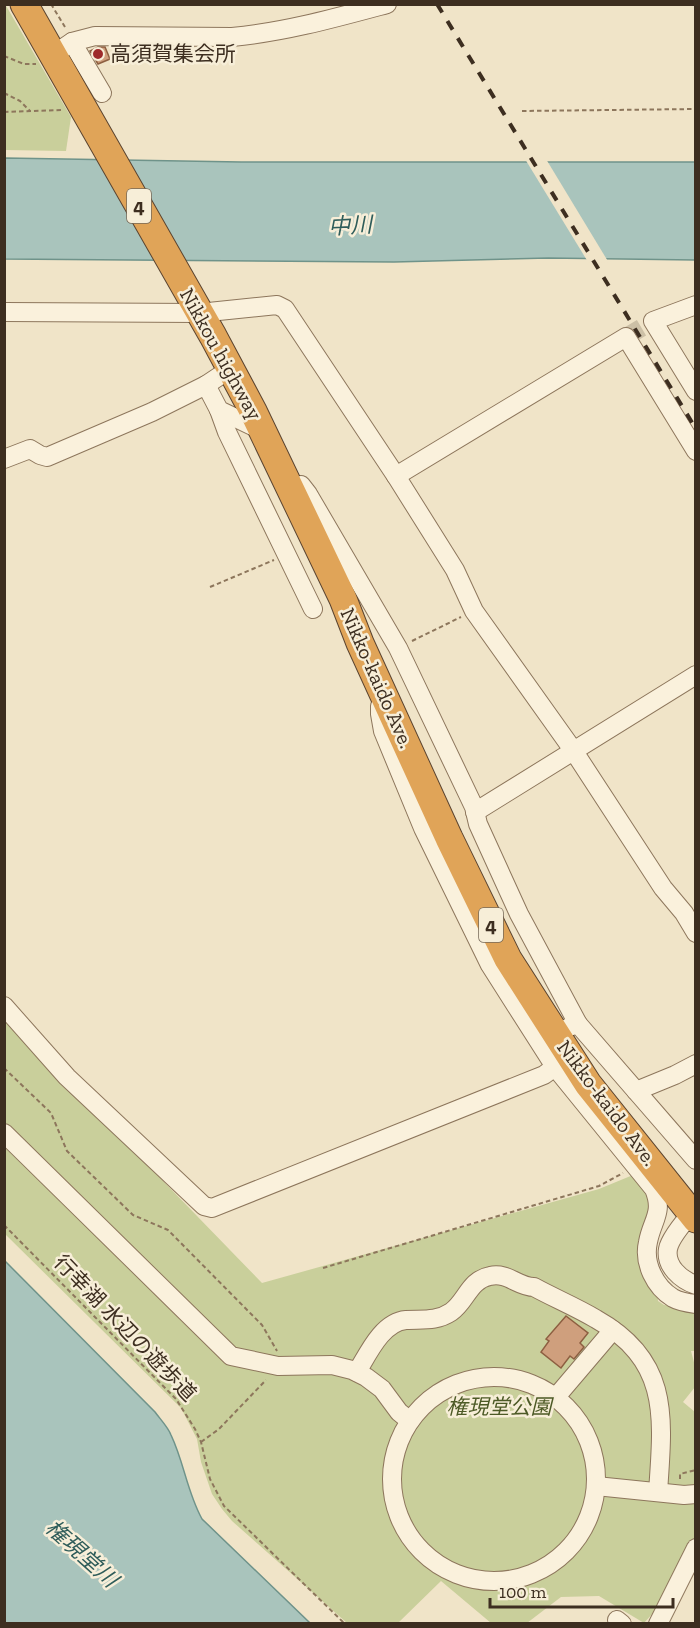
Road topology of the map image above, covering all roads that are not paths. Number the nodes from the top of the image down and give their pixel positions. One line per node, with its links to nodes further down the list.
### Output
1 (24, 4): 3 (highway, 4)
2 (387, 4): 3 (street)
3 (59, 47): 4 (highway, Nikkou highway / 4)
4 (194, 304): 6 (street); 7 (highway, Nikkou highway / 4); 14 (street)
5 (696, 305): 9 (street)
6 (4, 312)
7 (230, 369): 8 (street); 11 (highway, Nikkou highway / 4)
8 (206, 385): 10 (street); 13 (street)
9 (696, 391)
10 (219, 410): 11 (street); 17 (street)
11 (264, 432): 15 (highway, Nikkou highway / 4)
12 (696, 451): 14 (street)
13 (4, 459)
14 (396, 476): 20 (street)
15 (292, 489): 16 (highway, Nikkou highway / 4); 21 (street)
16 (343, 599): 19 (highway, Nikko-kaido Ave. / 4)
17 (313, 609)
18 (696, 675): 20 (street)
19 (390, 696): 24 (highway, Nikko-kaido Ave. / 4); 26 (street); 30 (highway, Nikko-kaido Ave. / 4)
20 (573, 750): 21 (street); 22 (street)
21 (475, 812): 24 (street)
22 (696, 933)
23 (4, 1006): 26 (street)
24 (573, 1025): 27 (street); 30 (highway, Nikko-kaido Ave. / 4)
25 (696, 1064): 27 (street)
26 (555, 1067): 32 (street)
27 (636, 1091): 29 (street)
28 (4, 1133): 34 (street)
29 (696, 1160)
30 (694, 1208): 31 (street)
31 (696, 1284)
32 (696, 1304)
33 (613, 1330): 34 (street); 35 (street); 38 (street)
34 (357, 1372): 36 (street)
35 (556, 1397): 36 (street); 37 (street)
36 (410, 1421): 37 (street)
37 (596, 1486): 38 (street)
38 (654, 1492): 39 (street)
39 (696, 1494)
40 (696, 1548): 41 (street)
41 (658, 1623)

